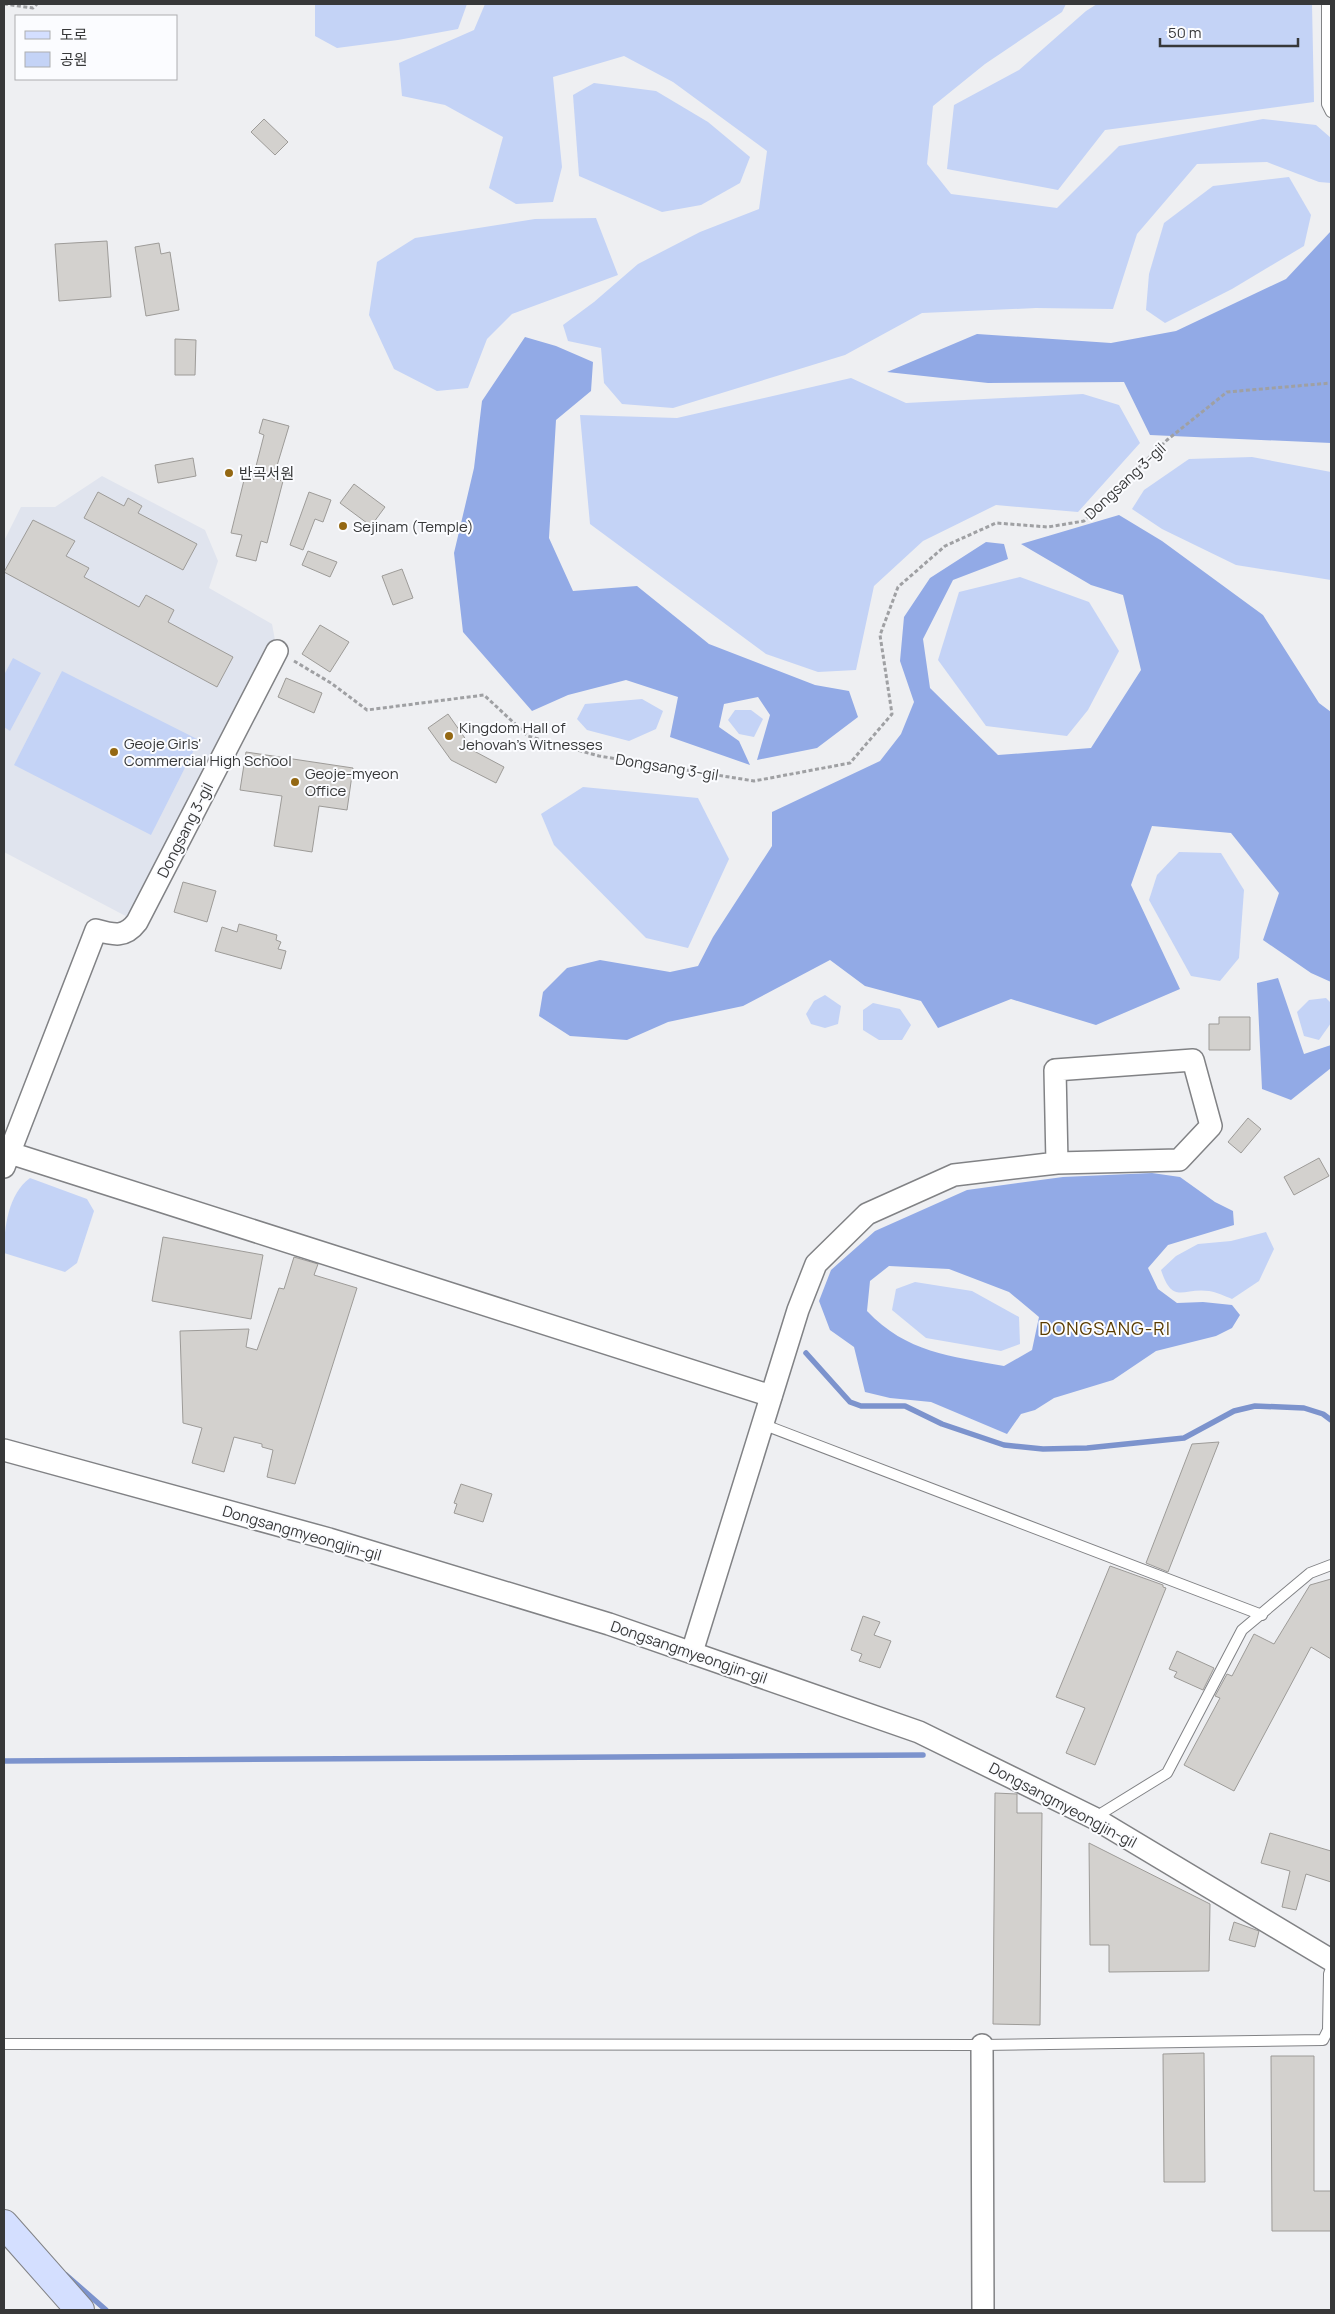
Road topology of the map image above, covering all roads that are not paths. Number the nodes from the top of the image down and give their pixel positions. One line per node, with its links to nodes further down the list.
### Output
1 (1327, 4): 2 (lane)
2 (1331, 112)
3 (277, 651): 4 (street, Dongsang 3-gil)
4 (7, 1160): 6 (street)
5 (1057, 1163): 5 (street); 6 (street)
6 (771, 1396): 7 (street)
7 (762, 1424): 10 (lane); 11 (street)
8 (4, 1450): 11 (street, Dongsangmyeongjin-gil)
9 (1331, 1566): 10 (lane)
10 (1262, 1615): 12 (lane)
11 (692, 1652): 12 (street, Dongsangmyeongjin-gil)
12 (1094, 1818): 13 (street, Dongsangmyeongjin-gil)
13 (1331, 1960)
14 (1331, 1968): 16 (lane)
15 (4, 2044): 16 (lane)
16 (982, 2045): 19 (street)
17 (4, 2224): 18 (main road)
18 (80, 2310)
19 (983, 2310)

